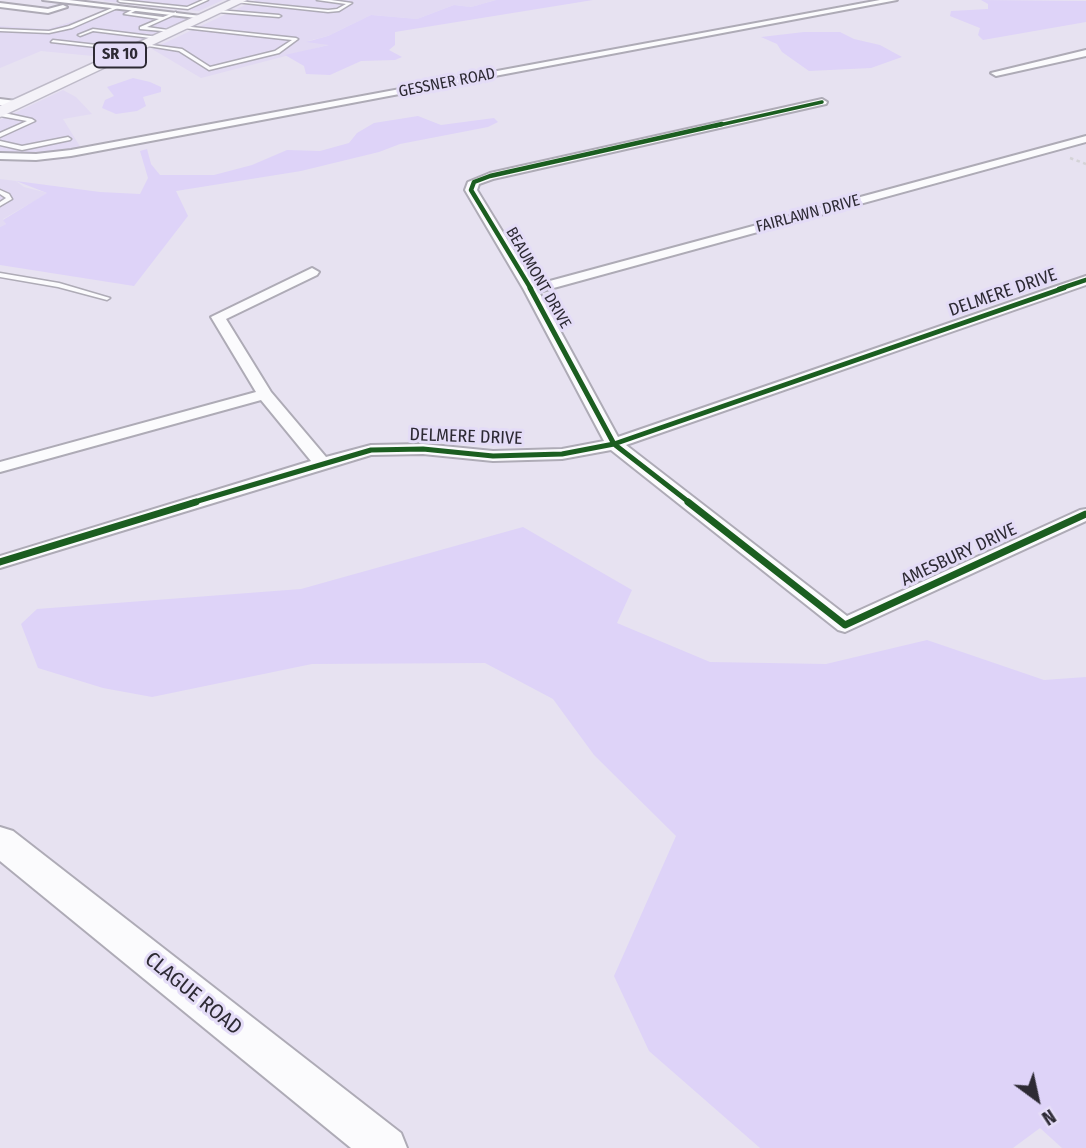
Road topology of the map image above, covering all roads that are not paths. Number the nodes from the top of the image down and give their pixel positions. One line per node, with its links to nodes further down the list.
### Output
1 (47, 0): 7 (street)
2 (148, 0): 10 (lane)
3 (206, 0): 10 (lane)
4 (319, 0): 6 (lane)
5 (893, 0): 30 (street, GESSNER ROAD)
6 (239, 1): 12 (main road, SR 10)
7 (74, 3): 8 (street); 9 (street)
8 (120, 4): 10 (street); 15 (lane)
9 (0, 5)
10 (135, 7): 11 (street); 14 (lane)
11 (175, 13): 12 (street); 14 (lane)
12 (212, 14): 13 (lane); 16 (main road, SR 10)
13 (279, 16)
14 (164, 18): 16 (lane)
15 (0, 30)
16 (172, 32): 17 (lane); 19 (main road, SR 10); 19 (lane)
17 (80, 35)
18 (53, 41): 19 (lane)
19 (138, 47): 24 (main road, SR 10)
20 (1086, 53): 21 (street)
21 (996, 73)
22 (0, 102): 24 (street)
23 (822, 102): 36 (street, BEAUMONT DRIVE)
24 (16, 104): 25 (main road, SR 10)
25 (0, 113): 26 (lane)
26 (0, 135)
27 (68, 139): 29 (lane)
28 (1086, 139): 36 (street, FAIRLAWN DRIVE)
29 (2, 145)
30 (0, 156)
31 (0, 192): 32 (lane)
32 (0, 204)
33 (312, 272): 38 (street)
34 (0, 275): 37 (lane)
35 (1086, 280): 39 (street, DELMERE DRIVE)
36 (531, 290): 39 (street, BEAUMONT DRIVE)
37 (107, 298)
38 (265, 394): 40 (street); 41 (street)
39 (614, 444): 40 (street, DELMERE DRIVE); 44 (street, BEAUMONT DRIVE)
40 (322, 463): 43 (street, DELMERE DRIVE)
41 (0, 467)
42 (1086, 514): 44 (street, AMESBURY DRIVE)
43 (0, 562)
44 (845, 625)
45 (0, 841): 46 (main road, CLAGUE ROAD)
46 (385, 1148)

